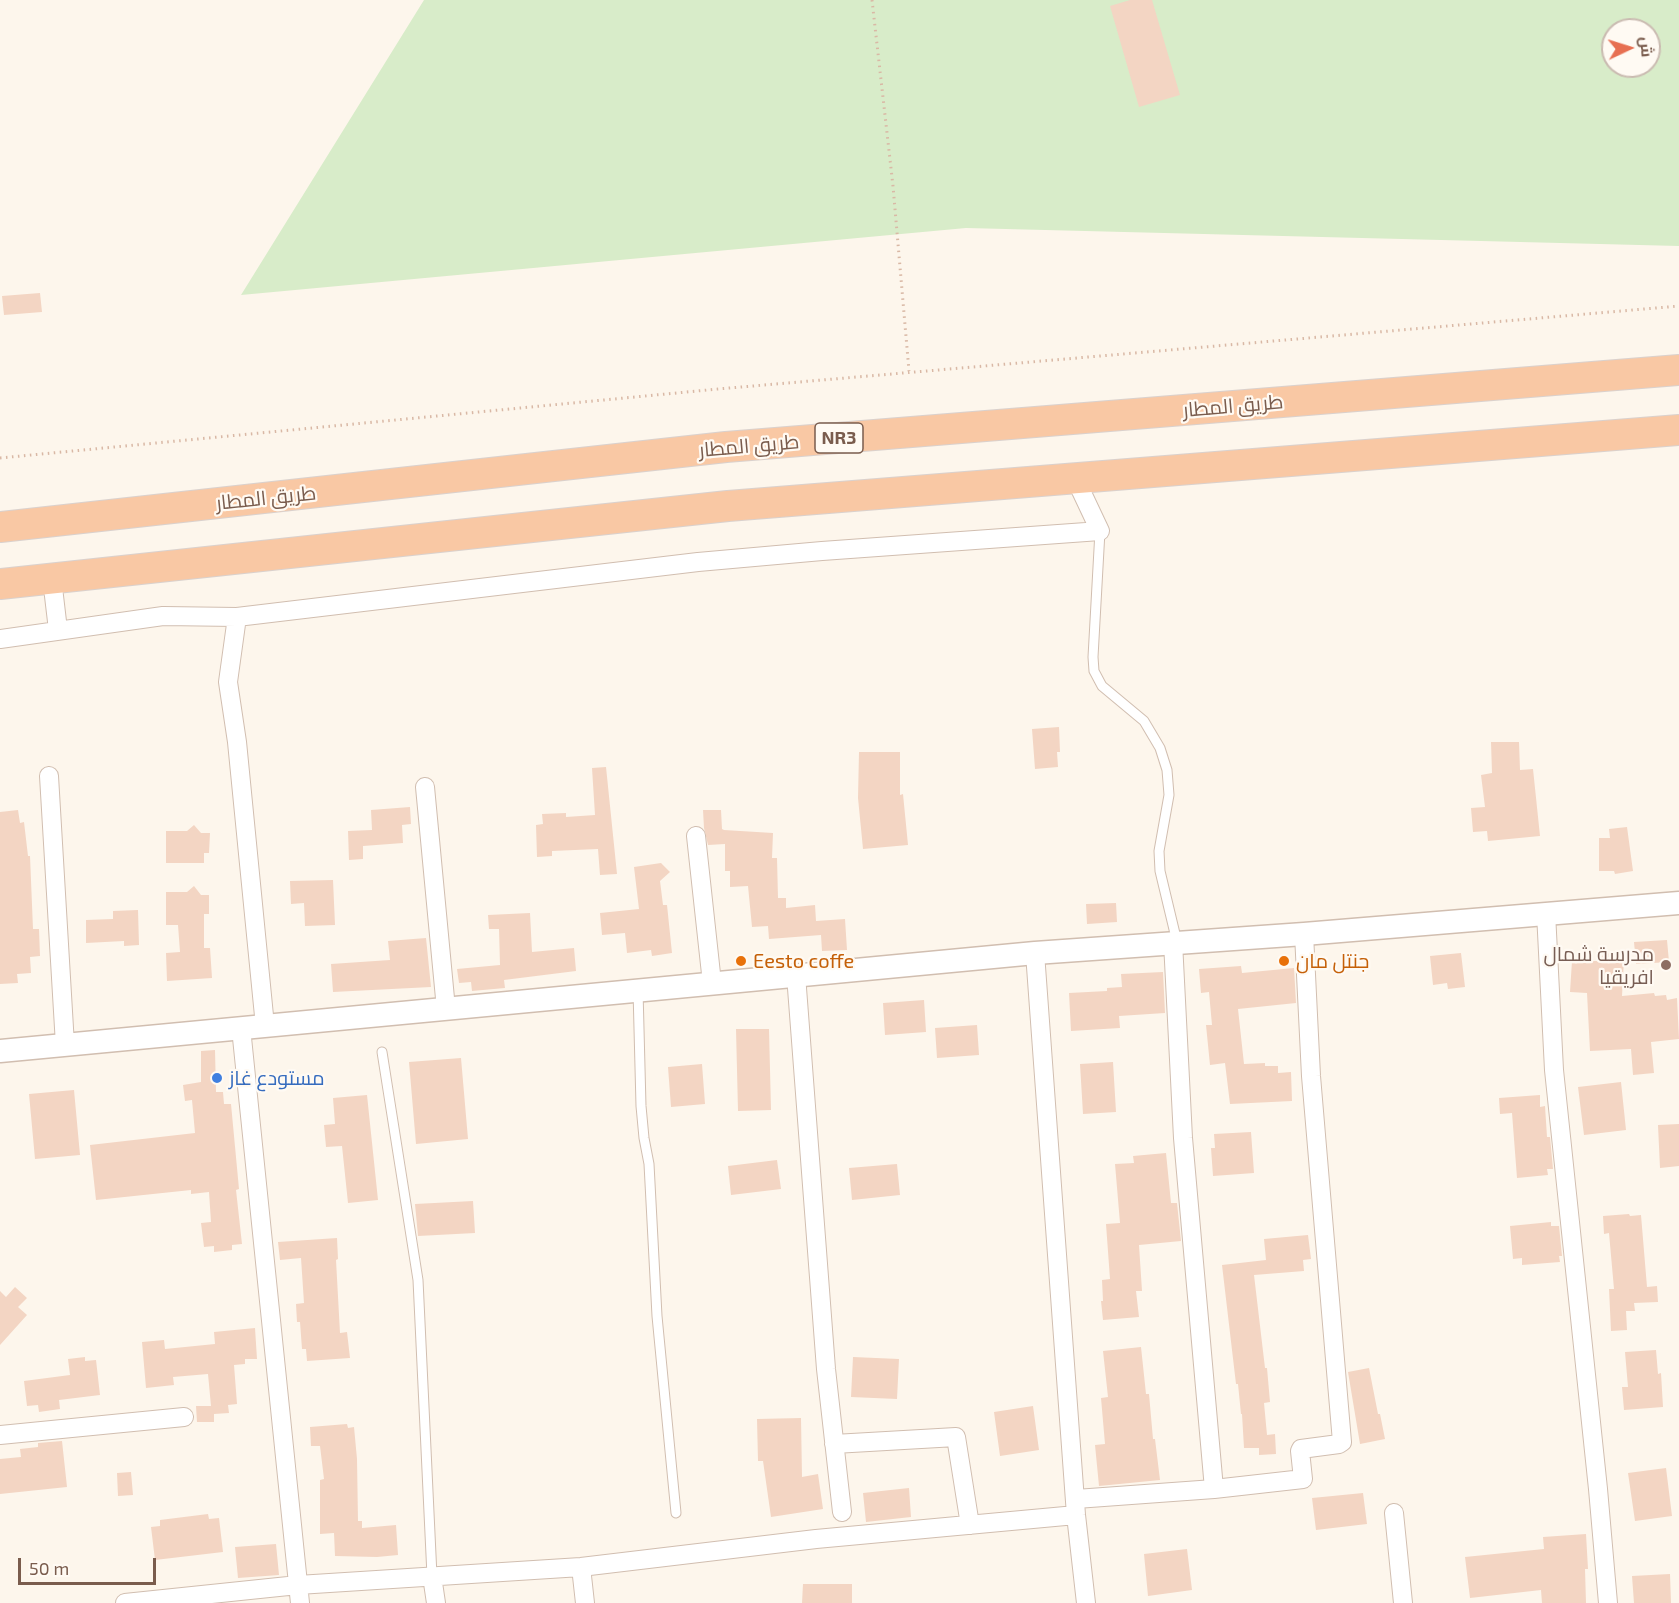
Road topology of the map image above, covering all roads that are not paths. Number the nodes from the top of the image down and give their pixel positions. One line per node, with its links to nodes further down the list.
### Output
1 (1679, 370): 4 (highway, طريق المطار / NR3)
2 (1679, 430): 3 (highway)
3 (1075, 478): 5 (street); 6 (highway)
4 (0, 527)
5 (1100, 531): 8 (street); 17 (lane)
6 (52, 579): 7 (highway); 9 (street)
7 (0, 584)
8 (237, 617): 9 (street); 23 (street)
9 (58, 630): 10 (street)
10 (0, 639)
11 (49, 776): 25 (street)
12 (425, 786): 22 (street)
13 (696, 836): 20 (street)
14 (1679, 903): 15 (street)
15 (1546, 913): 16 (street); 46 (street)
16 (1304, 934): 17 (street); 31 (street)
17 (1175, 942): 18 (street); 31 (street)
18 (1035, 953): 19 (street); 32 (street)
19 (796, 975): 20 (street); 30 (street)
20 (712, 983): 21 (street)
21 (638, 990): 22 (street); 34 (lane)
22 (446, 1009): 23 (street)
23 (265, 1026): 24 (street)
24 (241, 1028): 25 (street); 39 (street)
25 (66, 1045): 26 (street)
26 (0, 1051)
27 (381, 1052): 38 (lane)
28 (183, 1417): 29 (street)
29 (0, 1435)
30 (834, 1444): 33 (street); 36 (street)
31 (1214, 1489): 32 (street)
32 (1076, 1507): 36 (street); 44 (street)
33 (842, 1512)
34 (676, 1513)
35 (1394, 1513): 45 (street)
36 (970, 1525): 37 (street)
37 (581, 1567): 38 (street); 43 (street)
38 (432, 1576): 39 (street); 42 (street)
39 (299, 1594): 40 (street)
40 (158, 1601): 41 (street)
41 (125, 1603)
42 (436, 1603)
43 (585, 1603)
44 (1086, 1603)
45 (1403, 1603)
46 (1608, 1603)

